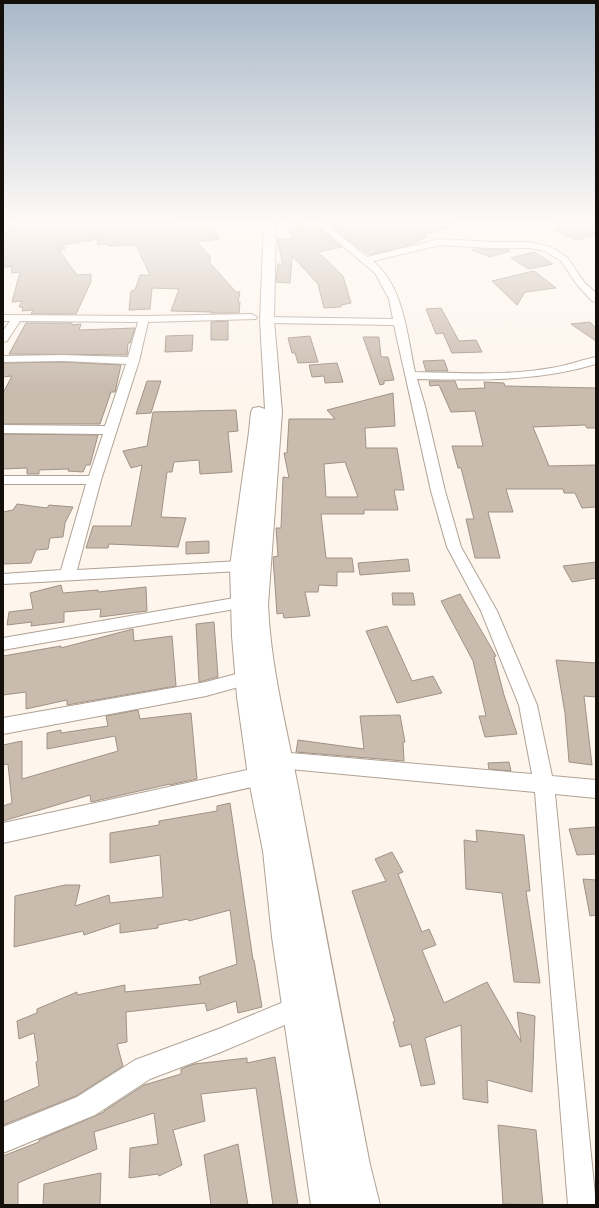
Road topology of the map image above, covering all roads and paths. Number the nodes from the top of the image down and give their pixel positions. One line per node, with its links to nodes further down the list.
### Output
1 (259, 277): 7 (main road)
2 (264, 277): 7 (main road)
3 (382, 277): 9 (street)
4 (576, 277): 5 (street)
5 (596, 299)
6 (8, 316): 8 (street); 10 (street)
7 (260, 318): 8 (street); 9 (street); 17 (main road)
8 (144, 319): 13 (street)
9 (398, 322): 14 (street)
10 (3, 339)
11 (3, 359): 13 (street)
12 (596, 360): 14 (street)
13 (133, 361): 16 (street)
14 (410, 375): 28 (street)
15 (3, 429): 16 (street)
16 (111, 430): 19 (street)
17 (261, 469): 20 (main road); 27 (main road)
18 (3, 480): 19 (street)
19 (94, 480): 21 (street)
20 (240, 566): 21 (street); 23 (main road)
21 (68, 574): 22 (street)
22 (3, 579)
23 (240, 603): 24 (street); 25 (main road)
24 (3, 644)
25 (247, 678): 26 (street); 27 (main road)
26 (3, 726)
27 (270, 768): 28 (street); 30 (street); 31 (main road); 34 (main road)
28 (544, 785): 29 (street); 35 (street)
29 (596, 789)
30 (3, 833)
31 (298, 1008): 32 (street); 33 (main road)
32 (3, 1140)
33 (330, 1205)
34 (361, 1205)
35 (582, 1205)

